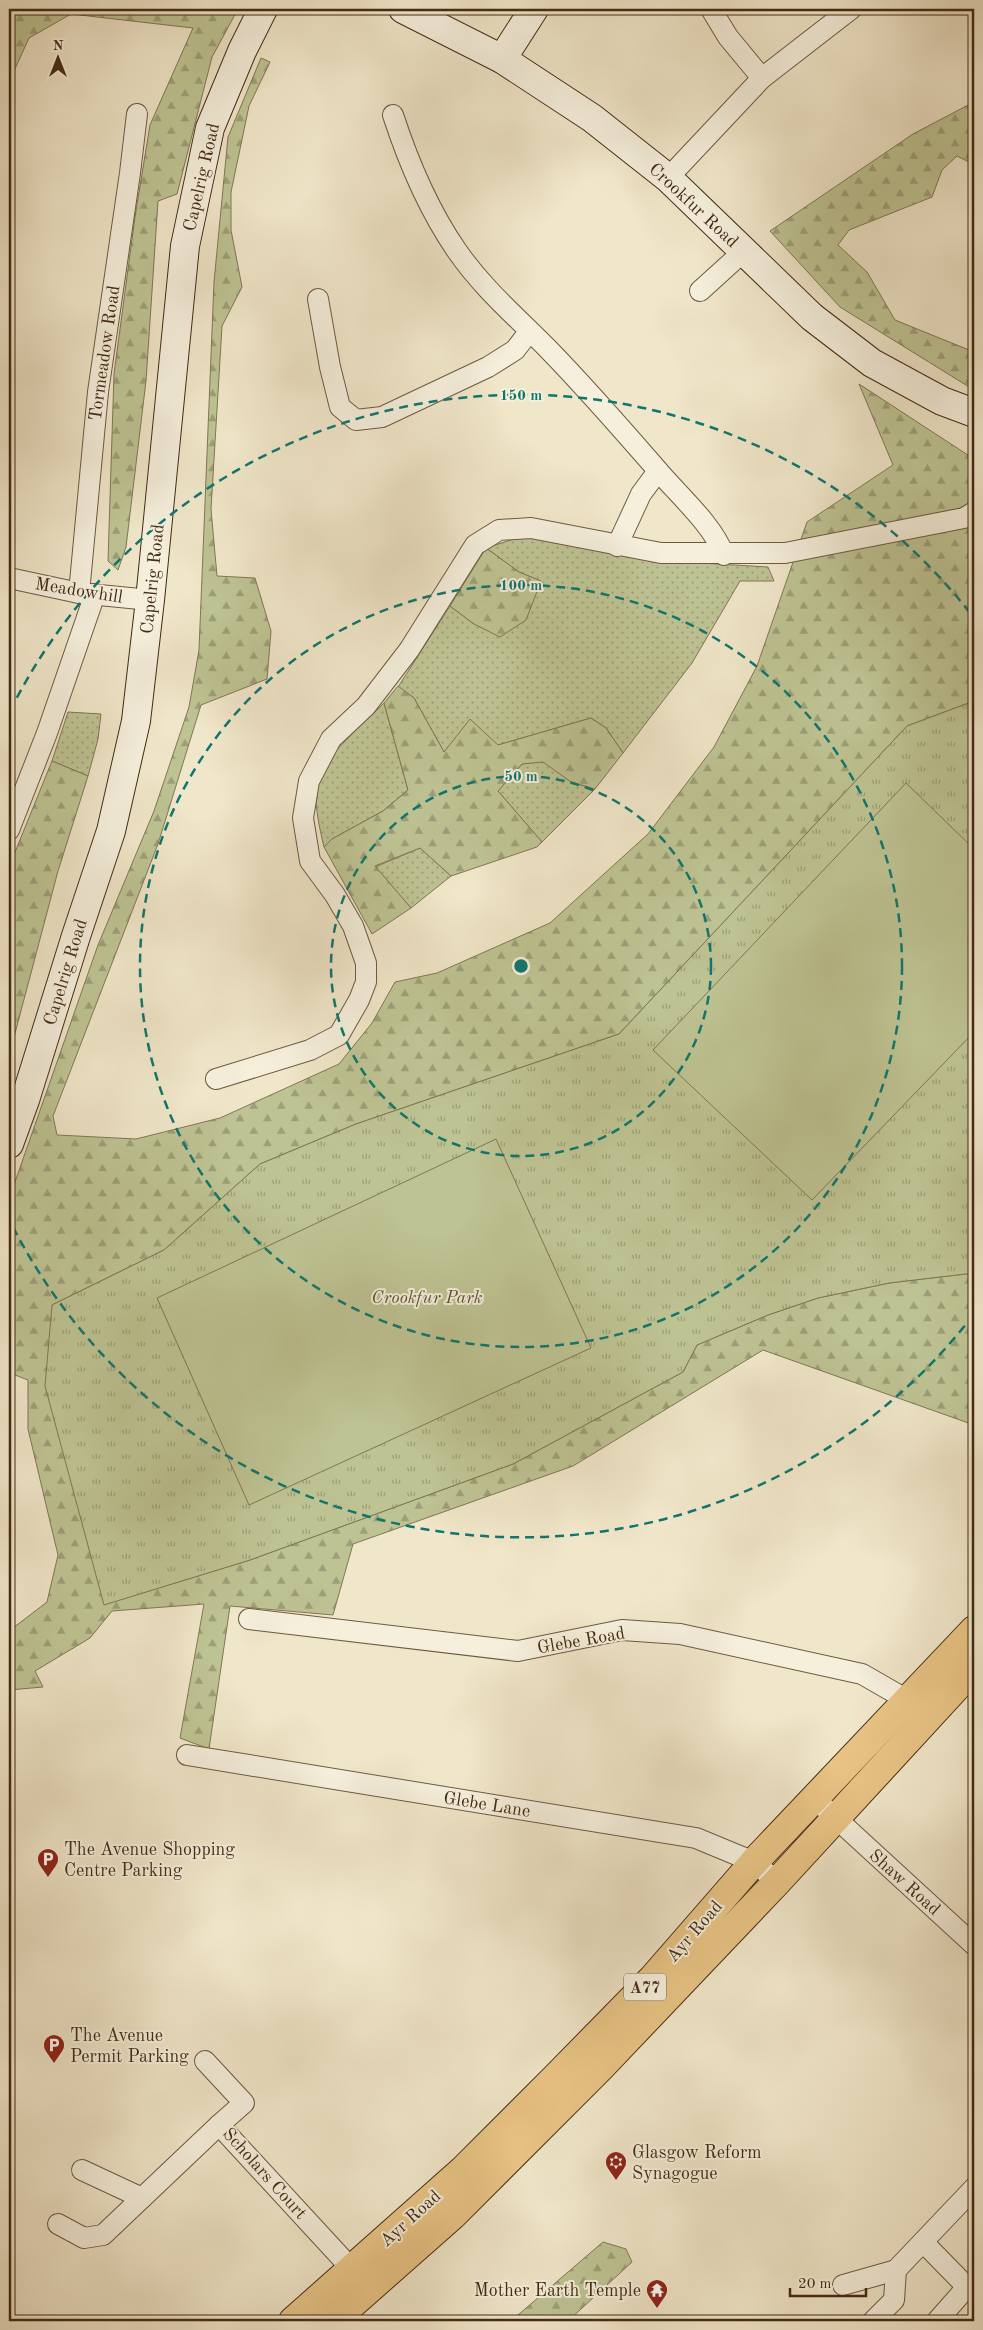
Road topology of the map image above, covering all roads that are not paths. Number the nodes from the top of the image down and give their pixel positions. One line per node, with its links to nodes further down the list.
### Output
1 (263, 9): 22 (street, Capelrig Road)
2 (403, 9): 6 (street, Crookfur Road)
3 (534, 9): 6 (street)
4 (711, 9): 7 (street)
5 (851, 9): 7 (street)
6 (502, 59): 10 (street, Crookfur Road)
7 (762, 78): 10 (street)
8 (136, 114): 21 (street, Tormeadow Road)
9 (394, 115): 14 (street)
10 (668, 178): 11 (street, Crookfur Road)
11 (744, 251): 12 (street); 15 (street, Crookfur Road)
12 (700, 291)
13 (318, 299): 14 (street)
14 (529, 332): 16 (street)
15 (974, 413)
16 (658, 471): 18 (street); 19 (street)
17 (974, 512): 19 (street)
18 (617, 546): 19 (street); 24 (street)
19 (724, 555)
20 (9, 578): 21 (street, Meadowhill)
21 (87, 594): 22 (street, Meadowhill); 23 (street, Tormeadow Road)
22 (150, 600): 25 (street, Capelrig Road)
23 (9, 830)
24 (216, 1079)
25 (9, 1144)
26 (248, 1619): 29 (street, Glebe Road)
27 (974, 1630): 29 (main road, Ayr Road / A77)
28 (974, 1668): 29 (main road, Ayr Road / A77)
29 (918, 1710): 31 (main road, Ayr Road / A77); 32 (main road, Ayr Road / A77)
30 (187, 1755): 33 (street, Glebe Lane)
31 (815, 1799): 32 (street, Shaw Road); 33 (main road, Ayr Road / A77)
32 (835, 1818): 34 (main road, Ayr Road / A77); 35 (street, Shaw Road)
33 (754, 1862): 34 (street, Glebe Lane); 44 (main road, Ayr Road / A77)
34 (777, 1882): 44 (main road, Ayr Road / A77)
35 (974, 1944)
36 (205, 2061): 37 (street, Scholars Court)
37 (219, 2125): 40 (street); 44 (street, Scholars Court)
38 (82, 2170): 40 (street)
39 (974, 2188): 42 (street)
40 (142, 2198): 41 (street)
41 (58, 2224)
42 (923, 2242): 43 (street); 49 (street)
43 (896, 2270): 45 (street); 48 (street)
44 (361, 2279): 46 (main road, Ayr Road / A77); 47 (main road, Ayr Road / A77)
45 (843, 2285)
46 (293, 2321)
47 (333, 2321)
48 (873, 2321)
49 (937, 2321)

